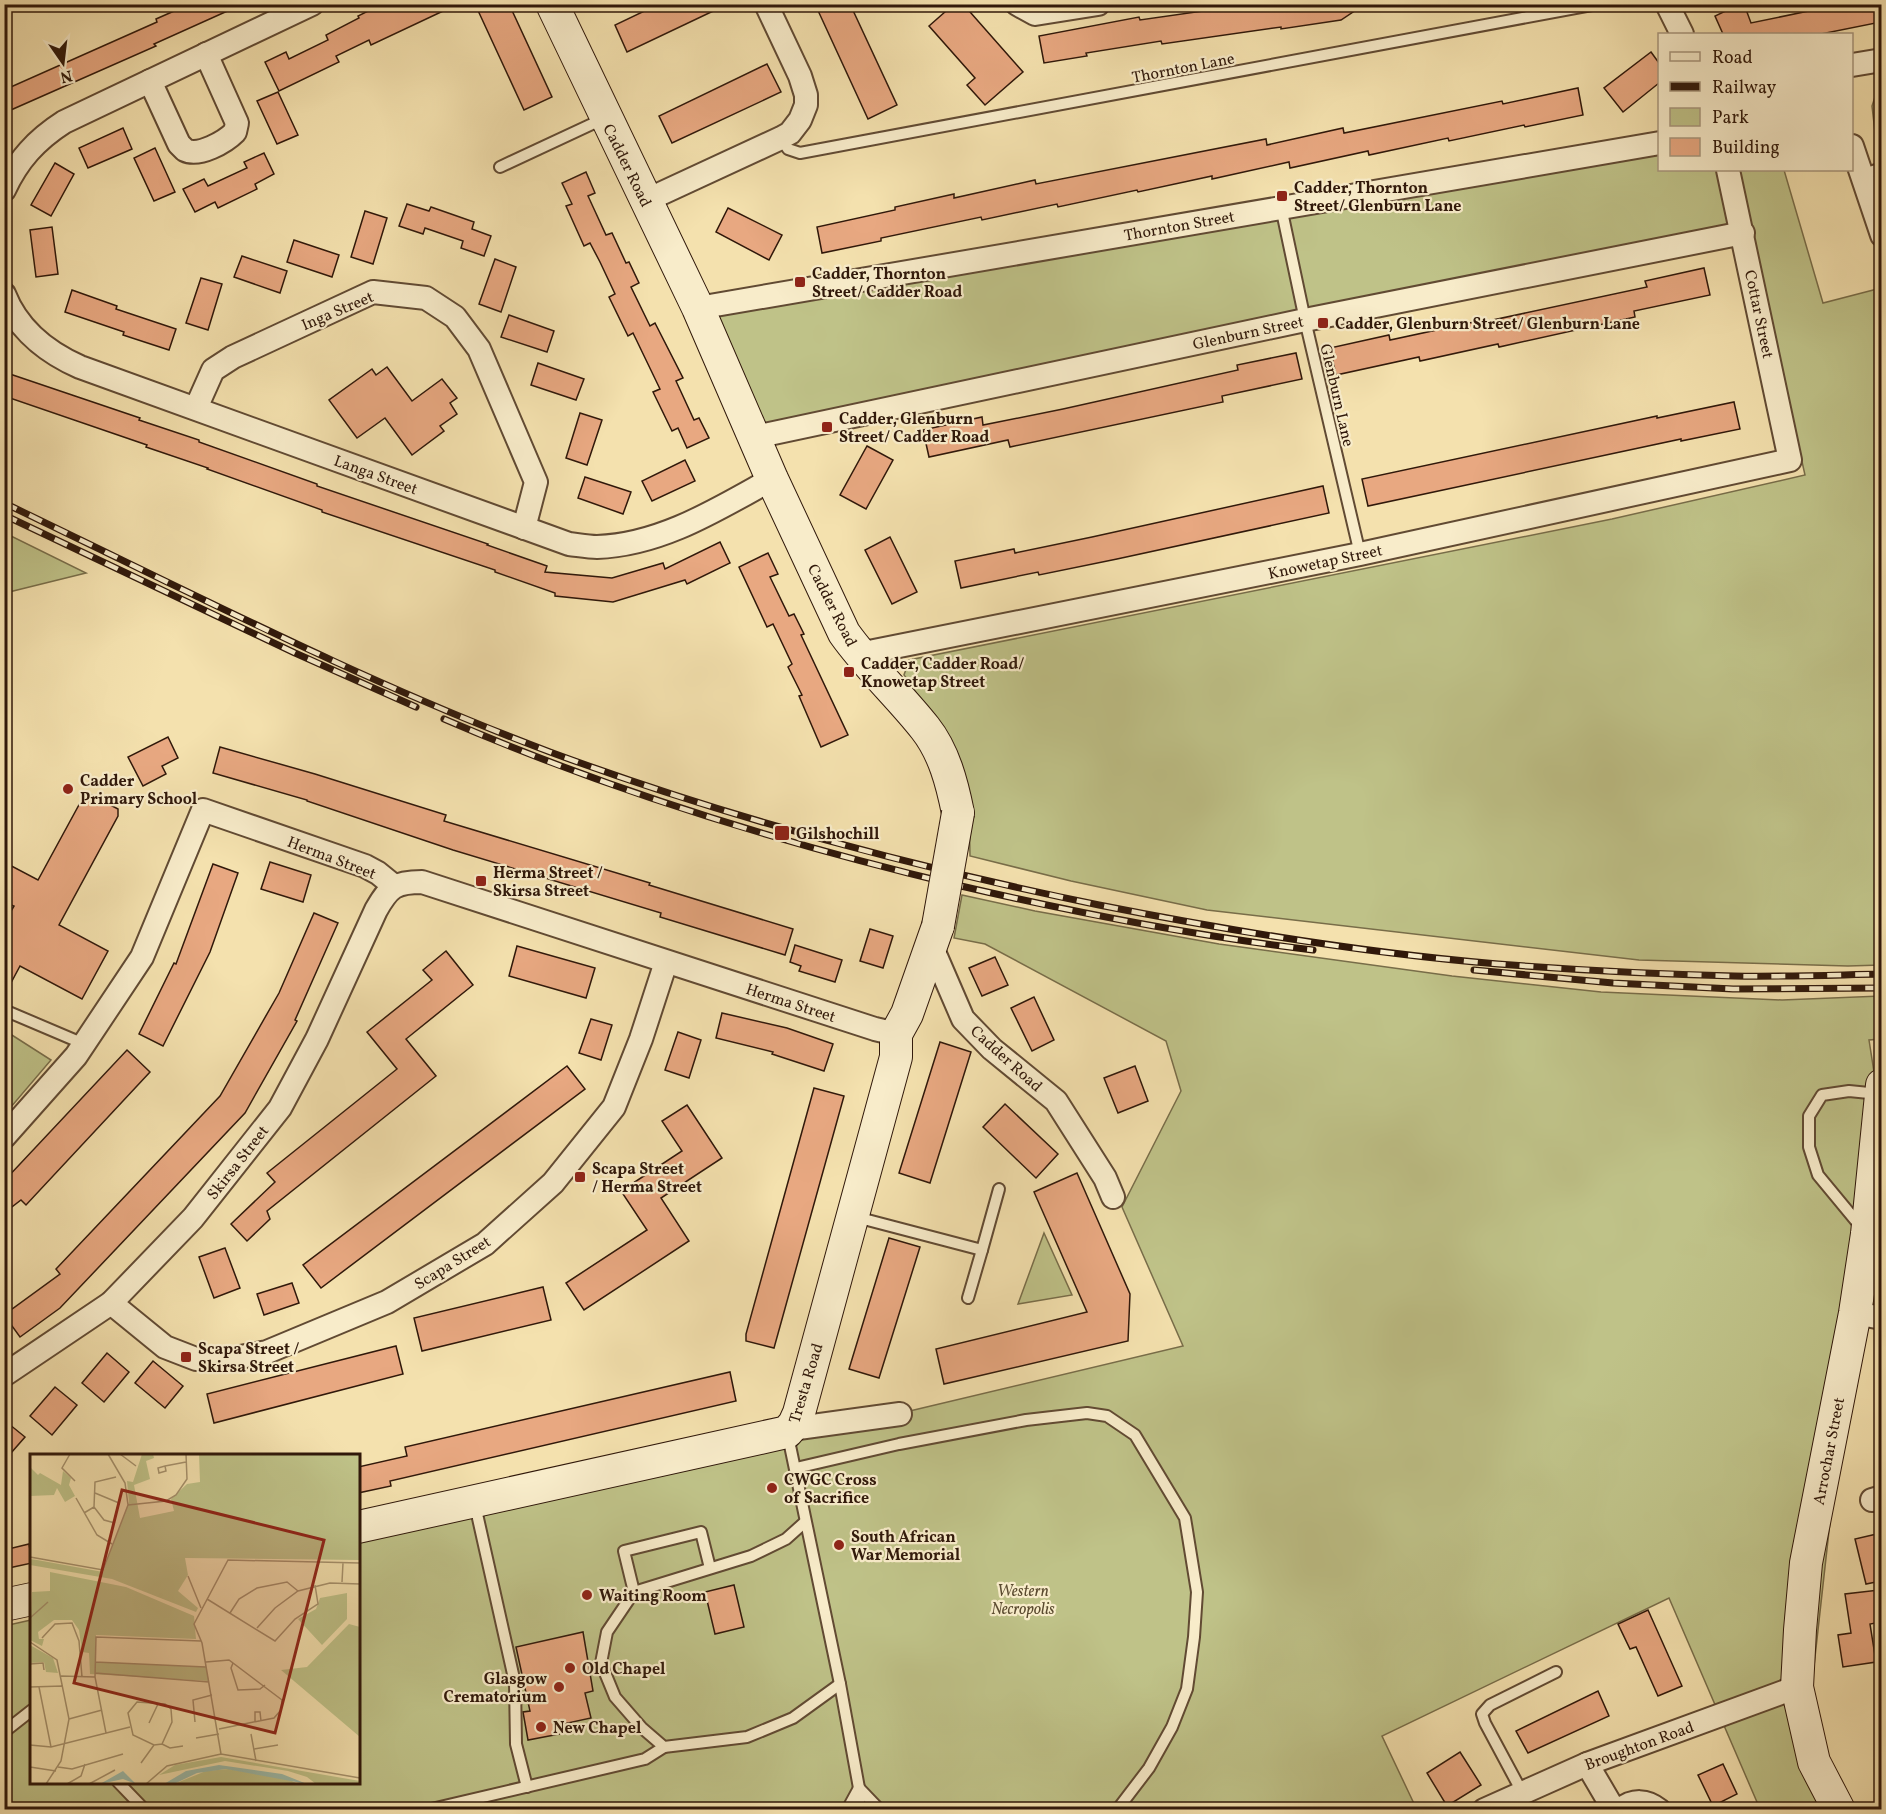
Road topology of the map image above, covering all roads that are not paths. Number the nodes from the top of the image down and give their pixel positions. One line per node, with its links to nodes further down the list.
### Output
1 (312, 4): 9 (street)
2 (552, 4): 13 (street, Cadder Road)
3 (766, 4): 14 (street)
4 (1017, 4): 5 (street)
5 (1098, 4)
6 (1597, 4): 14 (lane, Thornton Lane)
7 (1667, 4): 8 (street)
8 (1682, 33)
9 (206, 54): 12 (street); 12 (street)
10 (1881, 60): 11 (street)
11 (1853, 65)
12 (150, 81): 20 (street)
13 (605, 118): 17 (lane); 21 (street, Cadder Road)
14 (781, 138): 21 (street)
15 (1658, 143): 22 (street, Thornton Street)
16 (1853, 149): 19 (street)
17 (500, 167)
18 (1728, 171): 23 (street, Cottar Street)
19 (1871, 172): 24 (street)
20 (4, 190)
21 (645, 201): 26 (street, Cadder Road)
22 (1281, 207): 26 (street, Thornton Street); 27 (lane, Glenburn Lane)
23 (1743, 232): 27 (street, Glenburn Street); 30 (street, Cottar Street)
24 (1881, 235)
25 (4, 294): 28 (street, Langa Street)
26 (698, 308): 29 (street, Cadder Road)
27 (1305, 320): 29 (street, Glenburn Street); 33 (lane, Glenburn Lane)
28 (196, 408): 32 (street, Langa Street); 32 (street, Inga Street)
29 (755, 437): 31 (street, Cadder Road)
30 (1790, 460): 33 (street, Knowetap Street)
31 (772, 479): 32 (street, Langa Street); 34 (street, Cadder Road)
32 (524, 528)
33 (1360, 554): 34 (street, Knowetap Street)
34 (859, 654): 36 (street, Cadder Road, bridge)
35 (394, 886): 37 (street, Herma Street); 40 (street, Herma Street); 49 (street, Skirsa Street)
36 (934, 936): 39 (street, Tresta Road); 44 (street, Cadder Road)
37 (666, 962): 39 (street, Herma Street); 49 (street, Scapa Street)
38 (4, 1010): 40 (lane)
39 (897, 1034): 45 (street, Tresta Road)
40 (84, 1044): 42 (street, Herma Street)
41 (1881, 1090): 46 (street, Arrochar Street); 46 (lane)
42 (4, 1137)
43 (999, 1189): 47 (lane)
44 (1113, 1197)
45 (852, 1216): 47 (lane); 53 (street, Tresta Road)
46 (1867, 1234): 50 (street, Arrochar Street)
47 (982, 1250): 48 (lane)
48 (968, 1298)
49 (111, 1303): 51 (street, Skirsa Street)
50 (1868, 1315): 64 (street, Arrochar Street)
51 (4, 1375)
52 (900, 1414): 53 (street)
53 (789, 1431): 54 (lane); 55 (street, Tresta Road)
54 (796, 1468): 56 (lane); 78 (lane)
55 (474, 1502): 57 (street, Tresta Road); 70 (lane)
56 (805, 1522): 58 (lane); 63 (lane)
57 (360, 1527)
58 (710, 1568): 59 (lane); 59 (lane)
59 (634, 1592): 67 (lane)
60 (30, 1599): 61 (street)
61 (4, 1605)
62 (1556, 1672): 72 (lane)
63 (840, 1684): 67 (lane); 71 (lane)
64 (1797, 1687): 68 (street, Broughton Road); 83 (street, Arrochar Street)
65 (30, 1712): 66 (lane)
66 (4, 1732)
67 (664, 1747): 70 (lane)
68 (1587, 1764): 72 (street, Broughton Road); 80 (street)
69 (120, 1784): 73 (lane)
70 (527, 1787): 74 (lane)
71 (859, 1788): 75 (lane); 76 (lane); 77 (lane)
72 (1522, 1792): 79 (street, Broughton Road)
73 (145, 1809)
74 (427, 1809)
75 (847, 1809)
76 (860, 1809)
77 (880, 1809)
78 (1117, 1809)
79 (1484, 1809)
80 (1614, 1809)
81 (1620, 1809): 82 (street)
82 (1659, 1809)
83 (1839, 1809)

